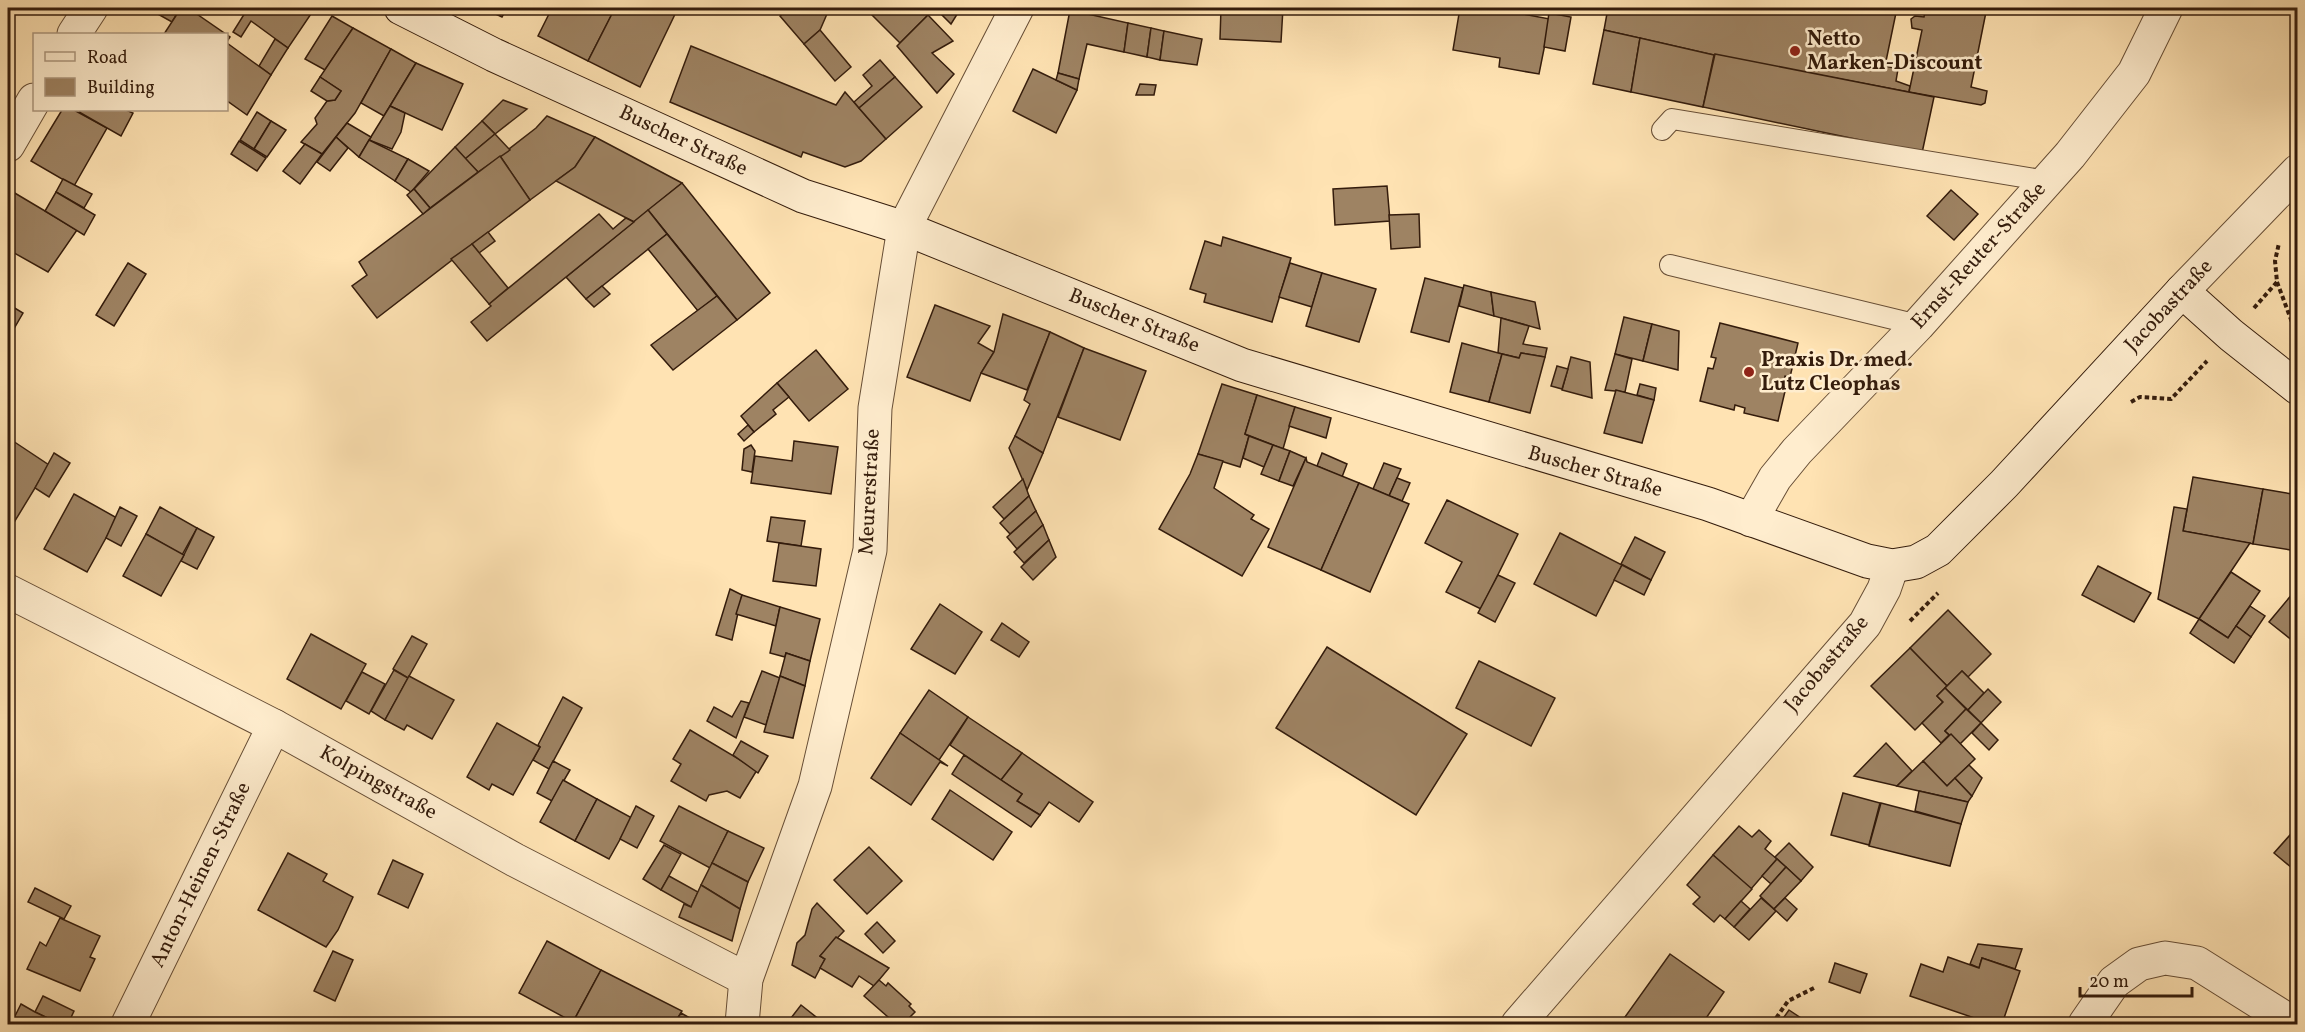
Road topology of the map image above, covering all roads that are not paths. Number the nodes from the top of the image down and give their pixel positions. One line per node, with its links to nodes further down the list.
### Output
1 (90, 8): 5 (street)
2 (401, 8): 11 (street, Buscher Straße)
3 (1017, 8): 11 (street, Meurerstraße)
4 (2166, 8): 10 (street, Ernst-Reuter-Straße)
5 (75, 33)
6 (33, 102): 8 (street)
7 (1662, 130): 10 (lane)
8 (8, 145)
9 (2298, 171): 13 (street, Jacobastraße)
10 (2048, 181): 14 (street, Ernst-Reuter-Straße)
11 (903, 228): 16 (street, Buscher Straße); 20 (street, Meurerstraße)
12 (1670, 265): 14 (lane)
13 (2182, 291): 15 (street); 17 (street, Jacobastraße)
14 (1918, 325): 16 (street, Ernst-Reuter-Straße)
15 (2298, 388)
16 (1751, 520): 17 (street, Buscher Straße)
17 (1892, 566): 23 (street, Jacobastraße)
18 (8, 591): 19 (street, Kolpingstraße)
19 (274, 726): 20 (street, Kolpingstraße); 21 (street, Anton-Heinen-Straße)
20 (746, 979): 22 (street, Meurerstraße)
21 (128, 1024)
22 (742, 1024)
23 (1518, 1024)
24 (2085, 1024): 25 (street)
25 (2294, 1024)

